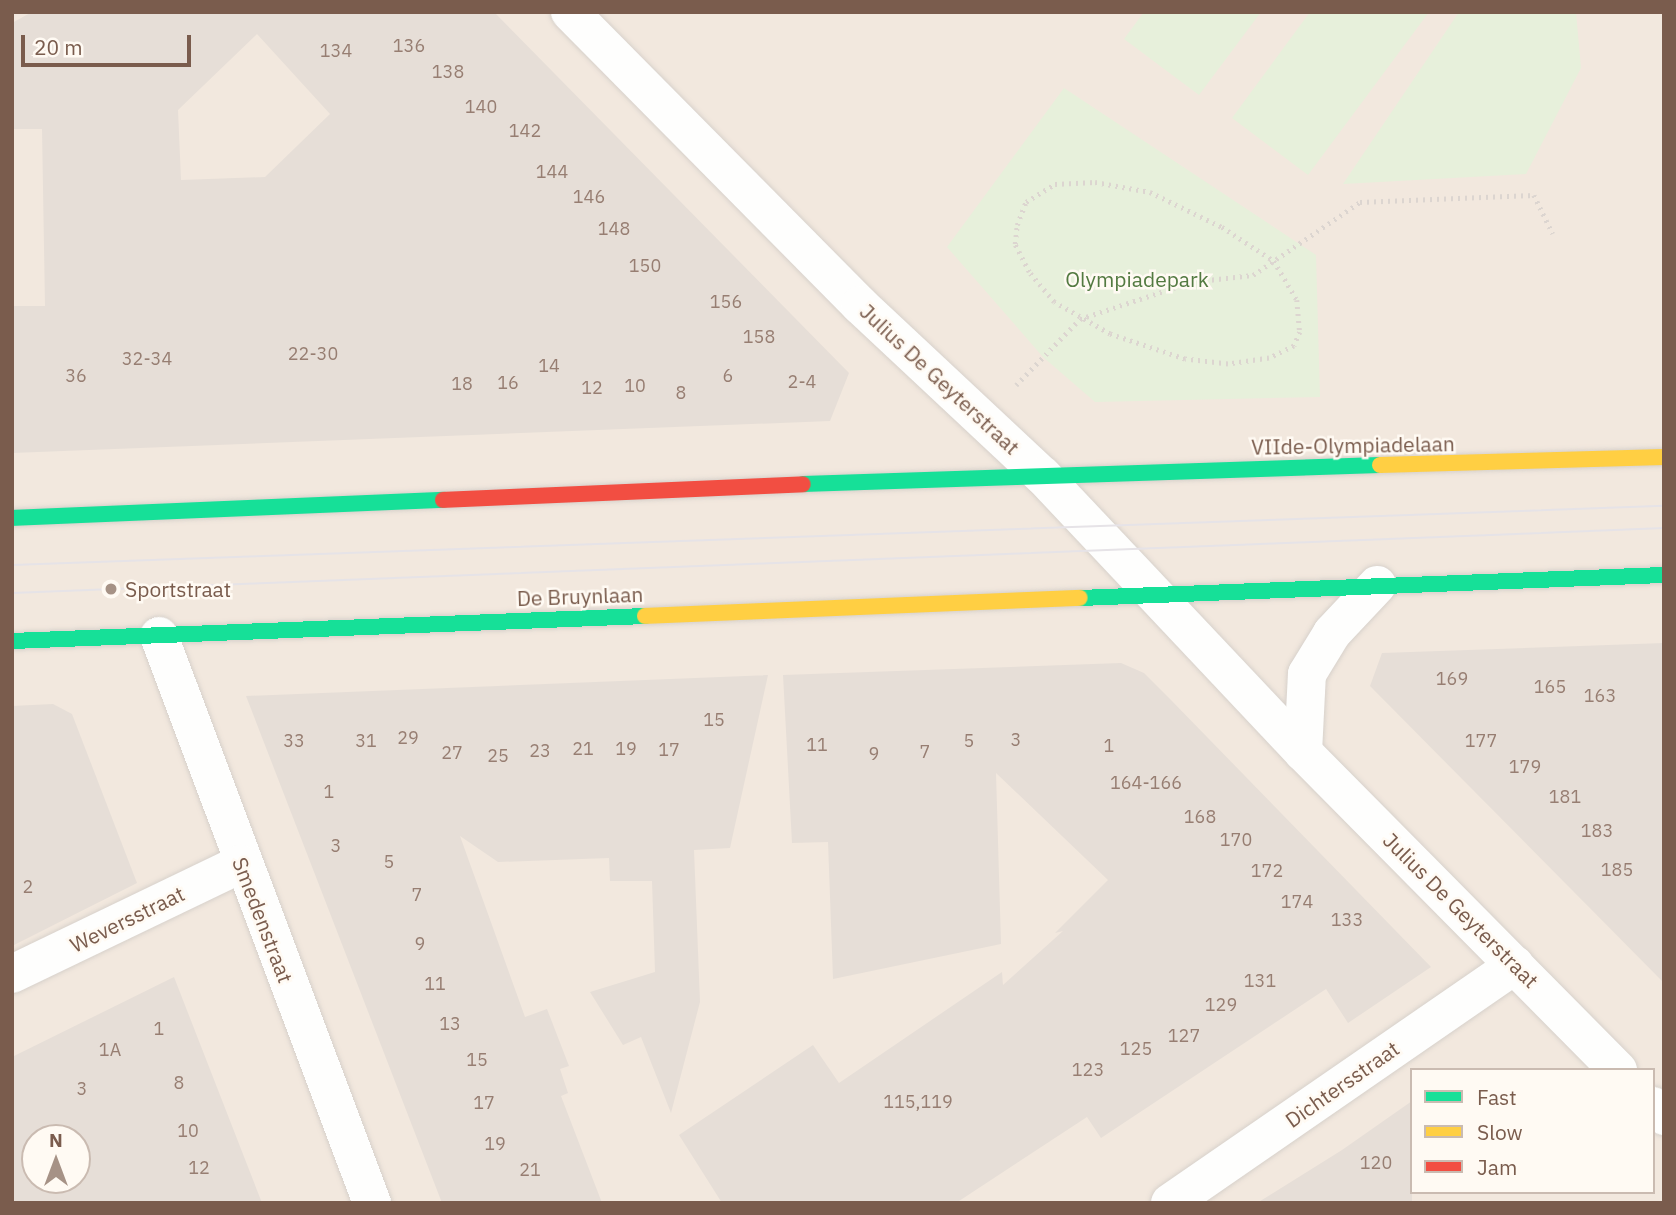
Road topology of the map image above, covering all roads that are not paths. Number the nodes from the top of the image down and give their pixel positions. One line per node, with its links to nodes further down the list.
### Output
1 (570, 12): 3 (street, Julius De Geyterstraat)
2 (1664, 457): 3 (main road, VIIde-Olympiadelaan)
3 (1043, 476): 4 (main road); 7 (street, Julius De Geyterstraat)
4 (12, 518)
5 (1664, 575): 6 (main road)
6 (1377, 585): 7 (main road); 10 (street)
7 (1150, 592): 8 (main road, De Bruynlaan); 10 (street, Julius De Geyterstraat)
8 (159, 636): 9 (main road, De Bruynlaan); 11 (street, Smedenstraat)
9 (12, 641)
10 (1303, 752): 12 (street, Julius De Geyterstraat)
11 (241, 864): 13 (street, Weversstraat); 15 (street, Smedenstraat)
12 (1515, 964): 14 (street, Julius De Geyterstraat); 16 (street, Dichtersstraat)
13 (12, 974)
14 (1616, 1068)
15 (372, 1203)
16 (1170, 1203)

